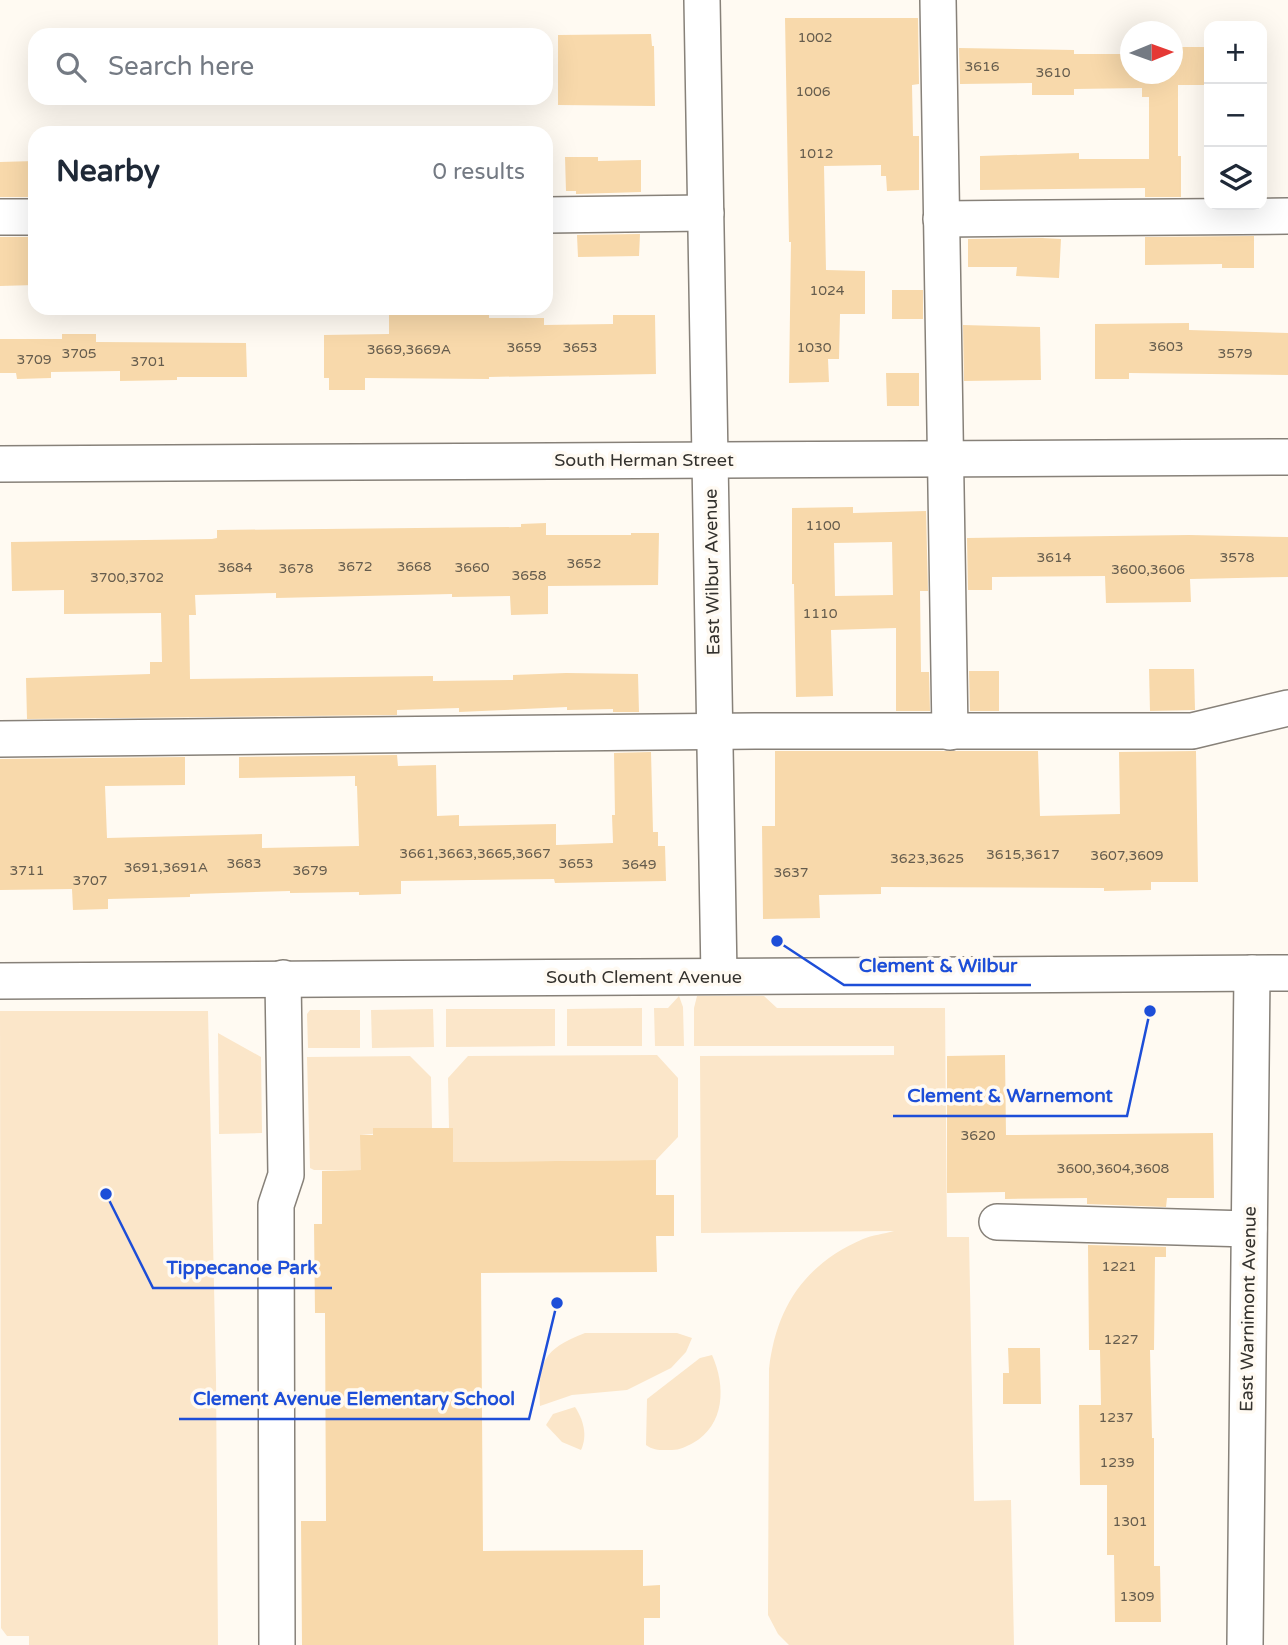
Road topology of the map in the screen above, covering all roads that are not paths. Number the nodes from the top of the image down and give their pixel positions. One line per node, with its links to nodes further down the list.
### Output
1 (702, 0): 3 (street, East Wilbur Avenue)
2 (938, 0): 8 (street)
3 (706, 214): 4 (street); 10 (street, East Wilbur Avenue)
4 (553, 215)
5 (1288, 216): 8 (street)
6 (0, 217): 7 (street)
7 (28, 217)
8 (941, 219): 11 (street)
9 (1288, 457): 11 (street, South Herman Street)
10 (711, 459): 11 (street, South Herman Street); 12 (street, South Herman Street); 14 (street, East Wilbur Avenue)
11 (945, 459): 15 (street)
12 (0, 464)
13 (1288, 708): 15 (street)
14 (715, 732): 15 (street); 16 (street); 19 (street, East Wilbur Avenue)
15 (950, 732)
16 (0, 739)
17 (1252, 973): 18 (street, South Clement Avenue); 19 (street, South Clement Avenue); 23 (street, East Warnimont Avenue)
18 (1288, 973)
19 (719, 976): 20 (street, South Clement Avenue)
20 (283, 978): 21 (street, South Clement Avenue); 24 (street)
21 (0, 981)
22 (997, 1222): 23 (street)
23 (1249, 1229): 25 (street, East Warnimont Avenue)
24 (277, 1645)
25 (1245, 1645)

